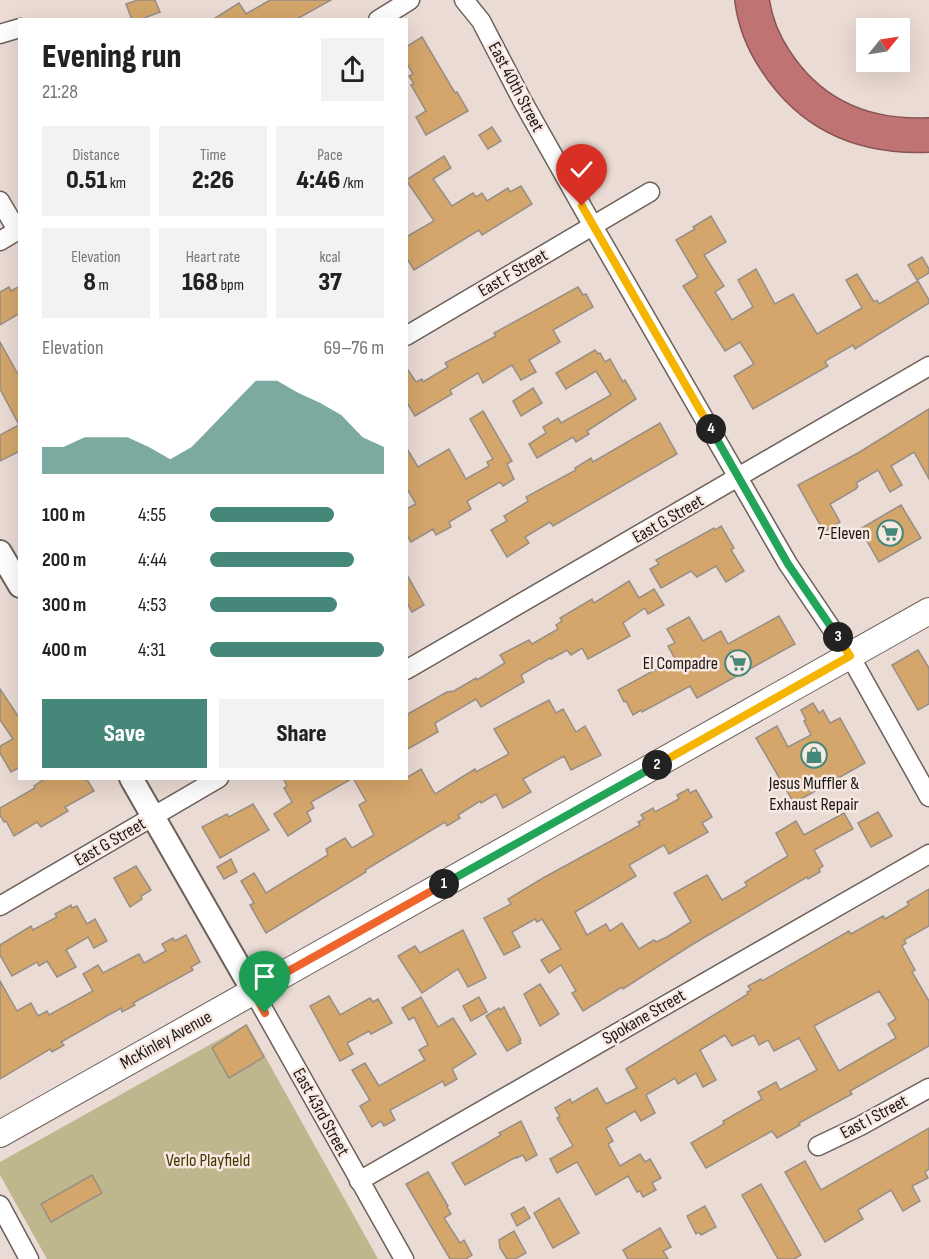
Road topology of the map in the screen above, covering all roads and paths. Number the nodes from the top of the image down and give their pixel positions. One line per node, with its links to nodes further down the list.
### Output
1 (410, 0): 4 (street)
2 (464, 0): 10 (street, East 40th Street)
3 (752, 0): 7 (highway)
4 (381, 18)
5 (18, 29): 6 (street)
6 (0, 34)
7 (929, 135)
8 (650, 192): 10 (street, East F Street)
9 (0, 201): 11 (street)
10 (593, 226): 13 (street, East F Street); 15 (street, East 40th Street)
11 (18, 230): 12 (street)
12 (0, 241)
13 (408, 335)
14 (929, 366): 15 (street, East G Street)
15 (739, 478): 17 (street, East 40th Street); 18 (street, East G Street)
16 (929, 611): 17 (main road, McKinley Avenue)
17 (850, 656): 21 (street, East 40th Street); 25 (main road, McKinley Avenue)
18 (408, 669)
19 (132, 780): 22 (street, East 43rd Street)
20 (216, 780): 22 (street, East G Street)
21 (929, 797)
22 (153, 817): 24 (street, East G Street); 25 (street, East 43rd Street)
23 (929, 854): 29 (street, Spokane Street)
24 (0, 906)
25 (253, 991): 27 (main road, McKinley Avenue); 29 (street, East 43rd Street)
26 (929, 1088): 28 (street, East I Street)
27 (0, 1134)
28 (818, 1146)
29 (359, 1181): 32 (street, East 43rd Street)
30 (0, 1205): 31 (street)
31 (29, 1259)
32 (404, 1259)

